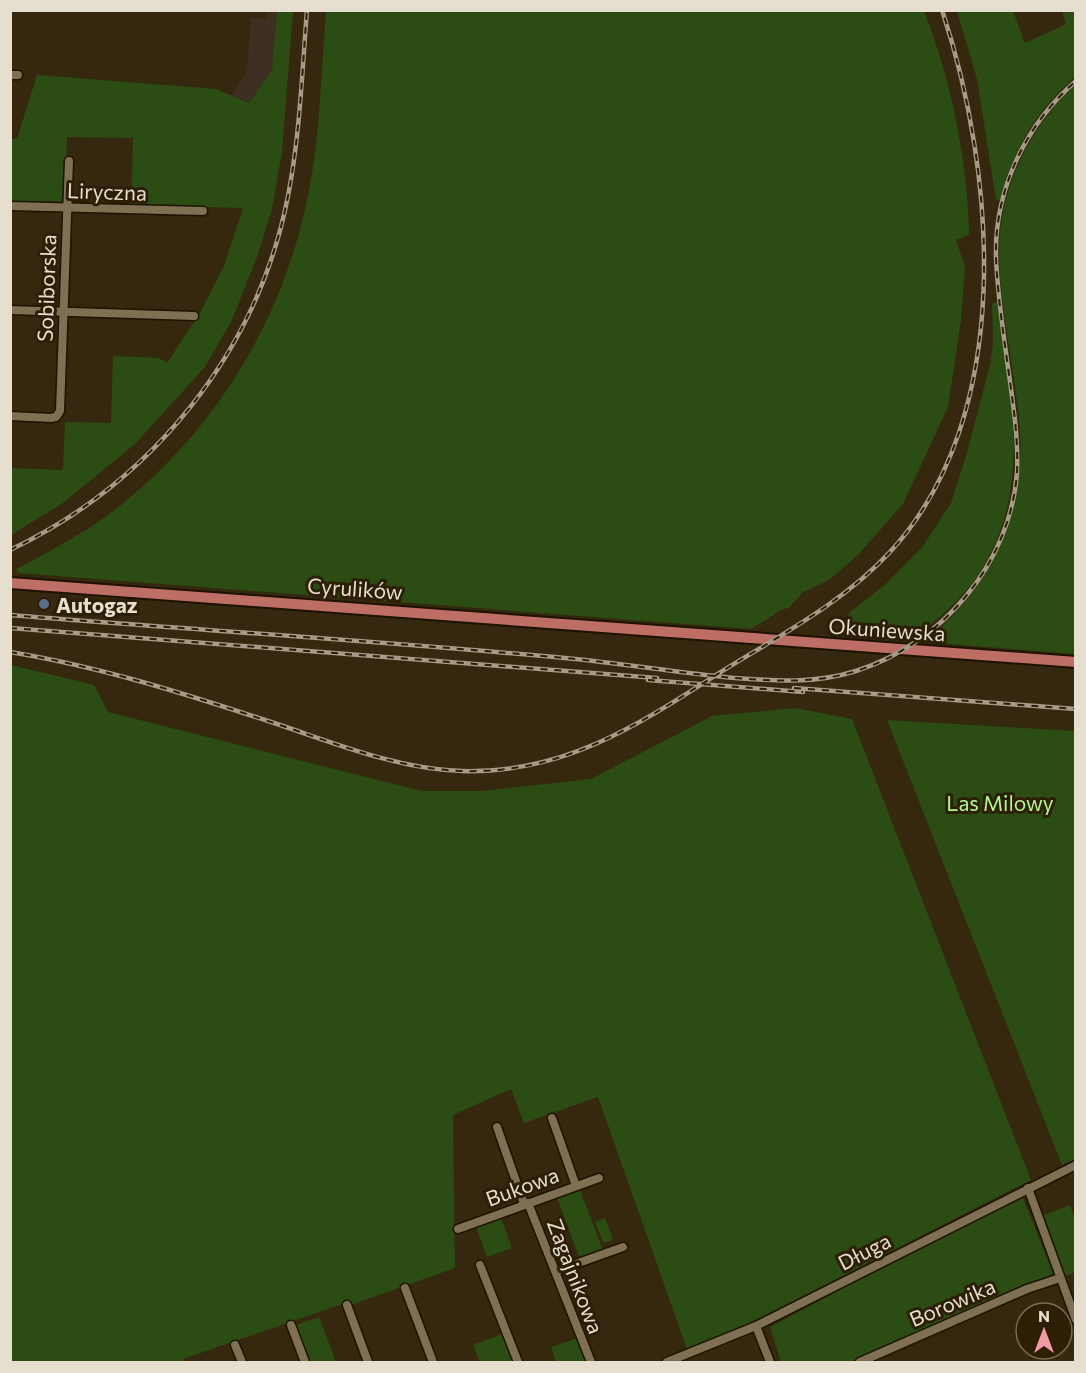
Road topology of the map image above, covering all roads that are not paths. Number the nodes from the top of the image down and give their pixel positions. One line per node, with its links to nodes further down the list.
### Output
1 (69, 161): 3 (street, Sobiborska)
2 (10, 206): 3 (street, Liryczna)
3 (67, 208): 4 (street, Liryczna); 6 (street, Sobiborska)
4 (203, 211)
5 (10, 310): 6 (street)
6 (63, 312): 7 (street); 8 (street, Sobiborska)
7 (194, 316)
8 (10, 416)
9 (10, 583): 10 (main road, Cyrulików)
10 (696, 634): 11 (main road, Okuniewska)
11 (1076, 662)
12 (552, 1118): 16 (street)
13 (496, 1127): 18 (street, Zagajnikowa)
14 (1076, 1165): 17 (street, Długa)
15 (599, 1178): 16 (street, Bukowa)
16 (576, 1186): 18 (street, Bukowa)
17 (1028, 1188): 23 (street); 28 (street, Długa)
18 (526, 1204): 19 (street, Bukowa); 22 (street, Zagajnikowa)
19 (458, 1228)
20 (623, 1247): 22 (street)
21 (480, 1265): 34 (street)
22 (556, 1271): 35 (street, Zagajnikowa)
23 (1060, 1278): 26 (street); 38 (street, Borowika)
24 (405, 1288): 33 (street)
25 (347, 1305): 32 (street)
26 (1076, 1320)
27 (291, 1324): 31 (street)
28 (756, 1326): 36 (street, Długa); 37 (street)
29 (235, 1345): 30 (street)
30 (242, 1362)
31 (305, 1362)
32 (368, 1362)
33 (433, 1362)
34 (518, 1362)
35 (591, 1362)
36 (667, 1362)
37 (770, 1362)
38 (860, 1362)

